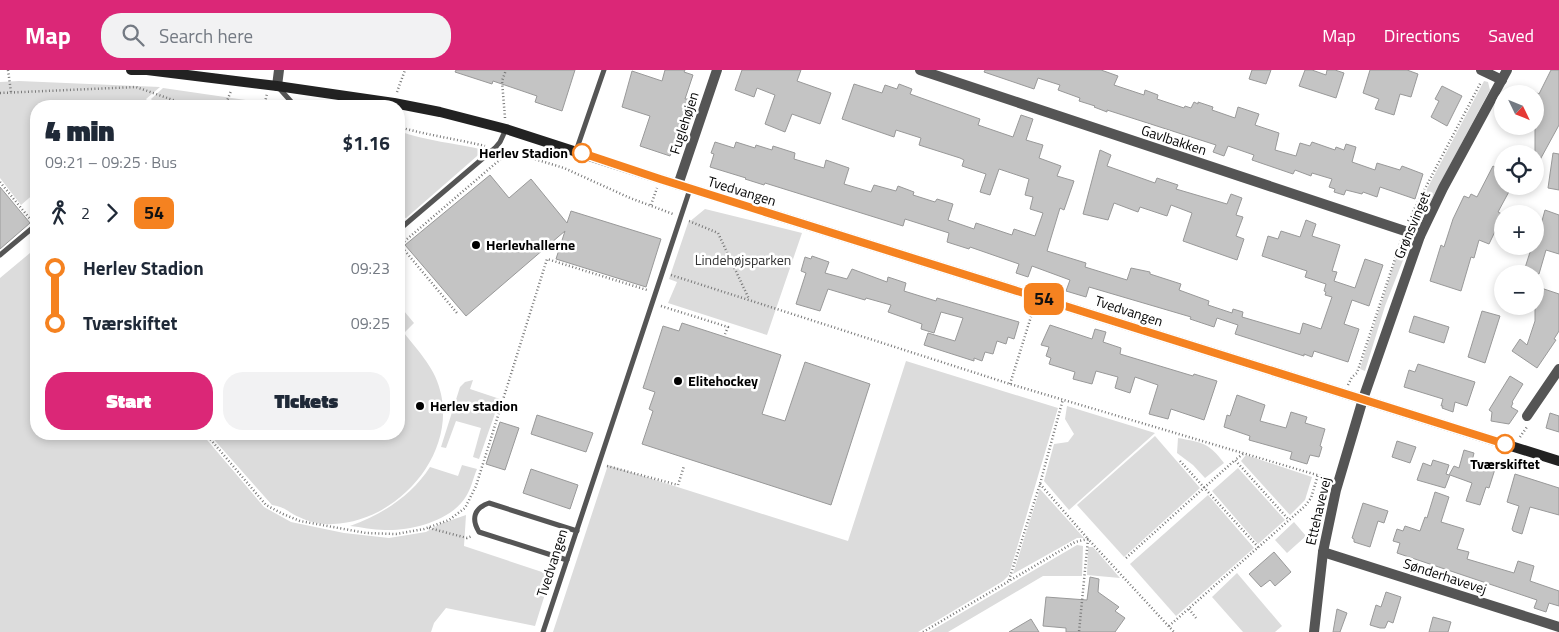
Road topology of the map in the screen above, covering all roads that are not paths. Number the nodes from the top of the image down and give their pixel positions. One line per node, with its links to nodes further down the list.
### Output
1 (131, 70): 9 (street, Tvedvangen)
2 (279, 70): 9 (street)
3 (604, 70): 14 (lane)
4 (717, 70): 15 (street, Fuglehøjen)
5 (920, 70): 19 (street, Gavlbakken)
6 (1507, 70): 8 (street, Grønsvinget)
7 (1484, 71): 8 (street)
8 (1502, 80): 19 (street, Grønsvinget)
9 (277, 86): 10 (lane); 11 (street, Tvedvangen)
10 (290, 100)
11 (373, 100)
12 (405, 105): 13 (street, Tvedvangen)
13 (506, 129): 14 (street, Tvedvangen); 17 (lane)
14 (576, 151): 15 (street, Tvedvangen)
15 (678, 185): 16 (street, Tvedvangen)
16 (690, 189): 22 (street, Tvedvangen); 25 (lane, Tvedvangen)
17 (405, 225)
18 (30, 230): 20 (lane)
19 (1420, 236): 22 (street, Grønsvinget)
20 (0, 256)
21 (1559, 369): 23 (street)
22 (1363, 399): 24 (street, Tvedvangen); 26 (street, Ettehavevej)
23 (1527, 416)
24 (1559, 461)
25 (577, 531): 27 (lane, Tvedvangen); 27 (lane)
26 (1323, 552): 28 (street, Sønderhavevej); 30 (street, Ettehavevej)
27 (567, 560): 29 (lane, Tvedvangen)
28 (1559, 627)
29 (543, 632)
30 (1314, 632)

